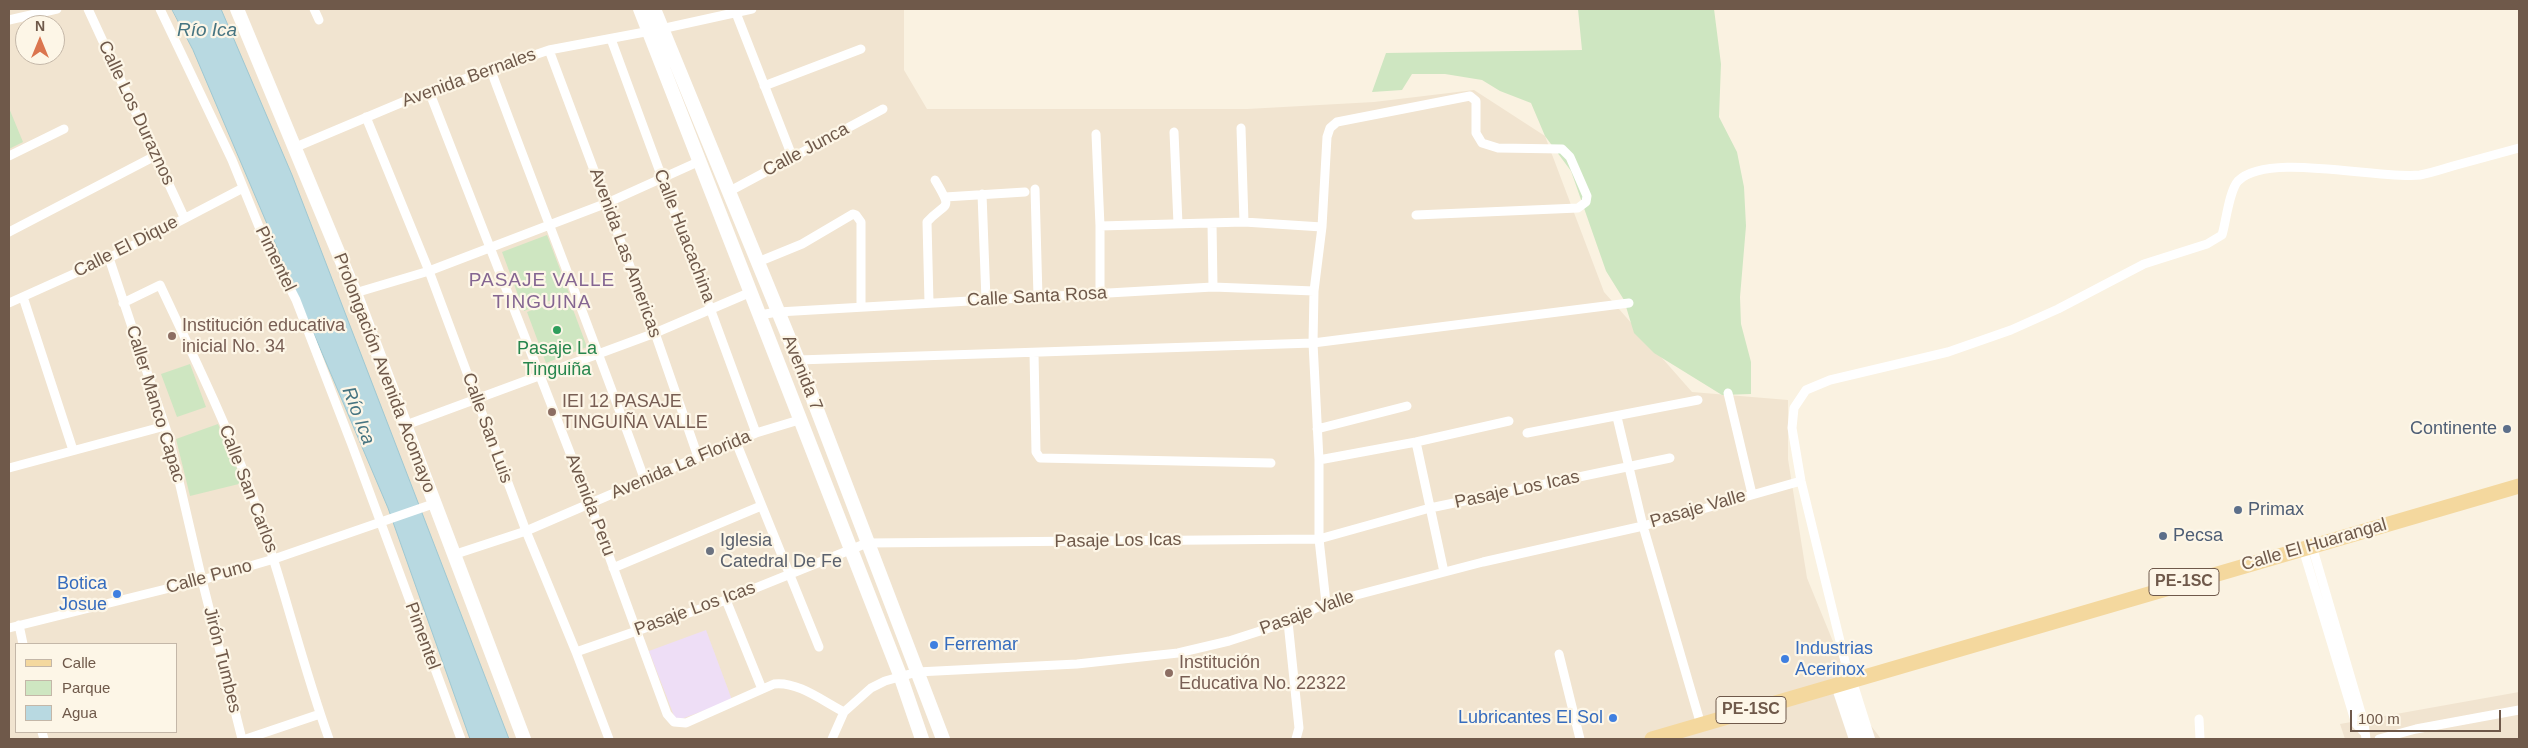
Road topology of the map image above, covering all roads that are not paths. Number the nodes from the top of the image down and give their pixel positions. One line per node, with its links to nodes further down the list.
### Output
1 (57, 9): 10 (street)
2 (88, 9): 28 (street, Calle Los Duraznos)
3 (160, 9): 33 (street, Pimentel)
4 (237, 9): 25 (street, Prolongación Avenida Acomayo)
5 (314, 9): 11 (street)
6 (640, 9): 12 (street, Avenida 7)
7 (654, 9): 12 (street, Avenida 7)
8 (750, 9): 9 (street, Avenida Bernales)
9 (736, 13): 12 (street, Avenida Bernales); 17 (street)
10 (9, 20)
11 (319, 20)
12 (654, 30): 13 (street, Avenida Bernales); 30 (street, Avenida 7); 35 (street, Avenida 7)
13 (611, 39): 15 (street, Avenida Bernales); 31 (street, Calle Huacachina)
14 (861, 49): 17 (street)
15 (549, 50): 16 (street, Avenida Bernales); 39 (street, Avenida Las Americas)
16 (490, 68): 18 (street, Avenida Bernales); 45 (street)
17 (764, 86): 29 (street)
18 (429, 91): 20 (street, Avenida Bernales); 49 (street, Avenida Peru)
19 (883, 109): 29 (street, Calle Junca)
20 (366, 117): 25 (street, Avenida Bernales); 52 (street, Calle San Luis)
21 (1240, 128): 42 (street)
22 (64, 129): 27 (street)
23 (1174, 132): 44 (street)
24 (1096, 134): 46 (street)
25 (296, 147): 56 (street, Prolongación Avenida Acomayo)
26 (2519, 148): 97 (street)
27 (9, 156)
28 (155, 156): 41 (street, Calle Los Duraznos); 48 (street)
29 (792, 156): 35 (street, Calle Junca)
30 (700, 161): 31 (street); 55 (street, Avenida 7)
31 (662, 178): 39 (street); 66 (street, Calle Huacachina)
32 (935, 180): 38 (street)
33 (243, 188): 41 (street, Calle El Dique); 104 (street, Pimentel)
34 (1035, 189): 59 (street)
35 (730, 192): 51 (street, Avenida 7)
36 (1025, 192): 37 (street)
37 (982, 194): 38 (street); 60 (street)
38 (945, 197): 63 (street)
39 (607, 203): 45 (street); 69 (street, Avenida Las Americas)
40 (1416, 215): 47 (street)
41 (184, 217): 50 (street, Calle El Dique)
42 (1244, 222): 43 (street); 47 (street)
43 (1212, 223): 44 (street); 53 (street)
44 (1178, 224): 46 (street)
45 (548, 225): 49 (street); 72 (street)
46 (1100, 226): 57 (street)
47 (1322, 227): 54 (street)
48 (9, 232)
49 (492, 247): 52 (street); 74 (street, Avenida Peru)
50 (109, 258): 58 (street, Calle El Dique); 62 (street, Caller Manco Capac)
51 (758, 262): 65 (street); 67 (street, Avenida 7)
52 (429, 271): 56 (street); 76 (street, Calle San Luis)
53 (1213, 287): 54 (street, Calle Santa Rosa); 57 (street, Calle Santa Rosa)
54 (1314, 291): 70 (street)
55 (750, 292): 66 (street); 68 (street, Avenida 7)
56 (355, 293): 82 (street, Prolongación Avenida Acomayo)
57 (1100, 293): 59 (street, Calle Santa Rosa)
58 (23, 297): 61 (street, Calle El Dique); 89 (street)
59 (1038, 297): 60 (street, Calle Santa Rosa)
60 (986, 300): 63 (street, Calle Santa Rosa)
61 (9, 303)
62 (123, 303): 83 (street, Caller Manco Capac); 112 (street, Calle San Carlos)
63 (929, 303): 65 (street, Calle Santa Rosa)
64 (1629, 303): 70 (street)
65 (861, 307): 67 (street, Calle Santa Rosa)
66 (711, 309): 69 (street); 86 (street, Calle Huacachina)
67 (778, 312): 68 (street, Calle Santa Rosa); 73 (street, Avenida 7)
68 (760, 315): 80 (street, Avenida 7)
69 (655, 333): 72 (street); 90 (street, Avenida Las Americas)
70 (1313, 343): 71 (street); 84 (street)
71 (1034, 353): 73 (street); 93 (street)
72 (599, 354): 74 (street); 96 (street)
73 (798, 360): 108 (street, Avenida 7)
74 (541, 376): 76 (street); 100 (street, Avenida Peru)
75 (1728, 393): 99 (street)
76 (477, 399): 82 (street); 106 (street, Calle San Luis)
77 (1698, 400): 79 (street)
78 (1407, 406): 84 (street)
79 (1617, 417): 85 (street); 94 (street)
80 (799, 420): 86 (street, Avenida La Florida); 110 (street, Avenida 7)
81 (1509, 421): 88 (street)
82 (406, 425): 101 (street, Prolongación Avenida Acomayo)
83 (165, 426): 89 (street); 116 (street, Caller Manco Capac)
84 (1317, 430): 92 (street)
85 (1527, 433)
86 (756, 434): 87 (street, Avenida La Florida)
87 (736, 442): 90 (street, Avenida La Florida); 102 (street)
88 (1416, 442): 92 (street); 103 (street)
89 (73, 450): 95 (street)
90 (698, 456): 96 (street, Avenida La Florida)
91 (1670, 458): 94 (street, Pasaje Los Icas)
92 (1318, 460): 107 (street)
93 (1271, 462)
94 (1629, 467): 103 (street, Pasaje Los Icas); 105 (street)
95 (9, 468)
96 (644, 478): 100 (street, Avenida La Florida)
97 (1801, 481): 99 (street, Pasaje Valle); 129 (street)
98 (2519, 486): 109 (main road, Calle El Huarangal / PE-1SC)
99 (1752, 494): 105 (street, Pasaje Valle)
100 (590, 504): 106 (street, Avenida La Florida); 113 (street, Avenida Peru)
101 (429, 505): 104 (street, Calle Puno); 111 (street, Prolongación Avenida Acomayo)
102 (761, 506): 113 (street); 115 (street)
103 (1430, 508): 107 (street, Pasaje Los Icas); 114 (street)
104 (383, 520): 112 (street, Calle Puno); 139 (street, Pimentel)
105 (1643, 526): 114 (street, Pasaje Valle); 135 (street)
106 (526, 531): 111 (street, Avenida La Florida); 125 (street, Calle San Luis)
107 (1318, 539): 108 (street, Pasaje Los Icas); 118 (street)
108 (867, 543): 110 (street, Pasaje Los Icas); 127 (street, Avenida 7)
109 (2308, 548): 129 (main road, Calle El Huarangal / PE-1SC); 136 (street)
110 (849, 550): 115 (street, Pasaje Los Icas); 128 (street, Avenida 7)
111 (453, 555): 140 (street, Prolongación Avenida Acomayo)
112 (274, 559): 116 (street, Calle Puno); 133 (street, Calle San Carlos)
113 (613, 568): 122 (street, Avenida Peru)
114 (1444, 572): 118 (street, Pasaje Valle)
115 (790, 574): 117 (street, Pasaje Los Icas); 124 (street)
116 (202, 580): 120 (street, Calle Puno); 137 (street, Jirón Tumbes)
117 (726, 600): 122 (street, Pasaje Los Icas); 130 (street)
118 (1326, 603): 119 (street, Pasaje Valle)
119 (1288, 622): 127 (street, Pasaje Valle); 145 (street)
120 (19, 625): 121 (street, Calle Puno); 123 (street)
121 (9, 628)
122 (636, 632): 125 (street, Pasaje Los Icas); 130 (street, Avenida Peru)
123 (23, 643)
124 (819, 646)
125 (576, 652): 141 (street, Calle San Luis)
126 (1559, 654): 146 (street)
127 (917, 672): 128 (street, Pasaje Valle); 144 (street, Avenida 7)
128 (900, 675): 132 (street, Pasaje Valle); 143 (street, Avenida 7)
129 (1844, 683): 135 (main road, PE-1SC); 148 (street); 149 (street)
130 (762, 689): 132 (street)
131 (2519, 710): 151 (street)
132 (844, 712): 142 (street, Pasaje Valle)
133 (320, 714): 137 (street); 138 (street, Calle San Carlos)
134 (2199, 719): 150 (street)
135 (1701, 725): 147 (main road, PE-1SC)
136 (2365, 736)
137 (244, 739)
138 (329, 739)
139 (461, 739)
140 (524, 739)
141 (609, 739)
142 (832, 739)
143 (922, 739)
144 (943, 739)
145 (1296, 739)
146 (1580, 739)
147 (1652, 739)
148 (1856, 739)
149 (1868, 739)
150 (2200, 739)
151 (2379, 739)

